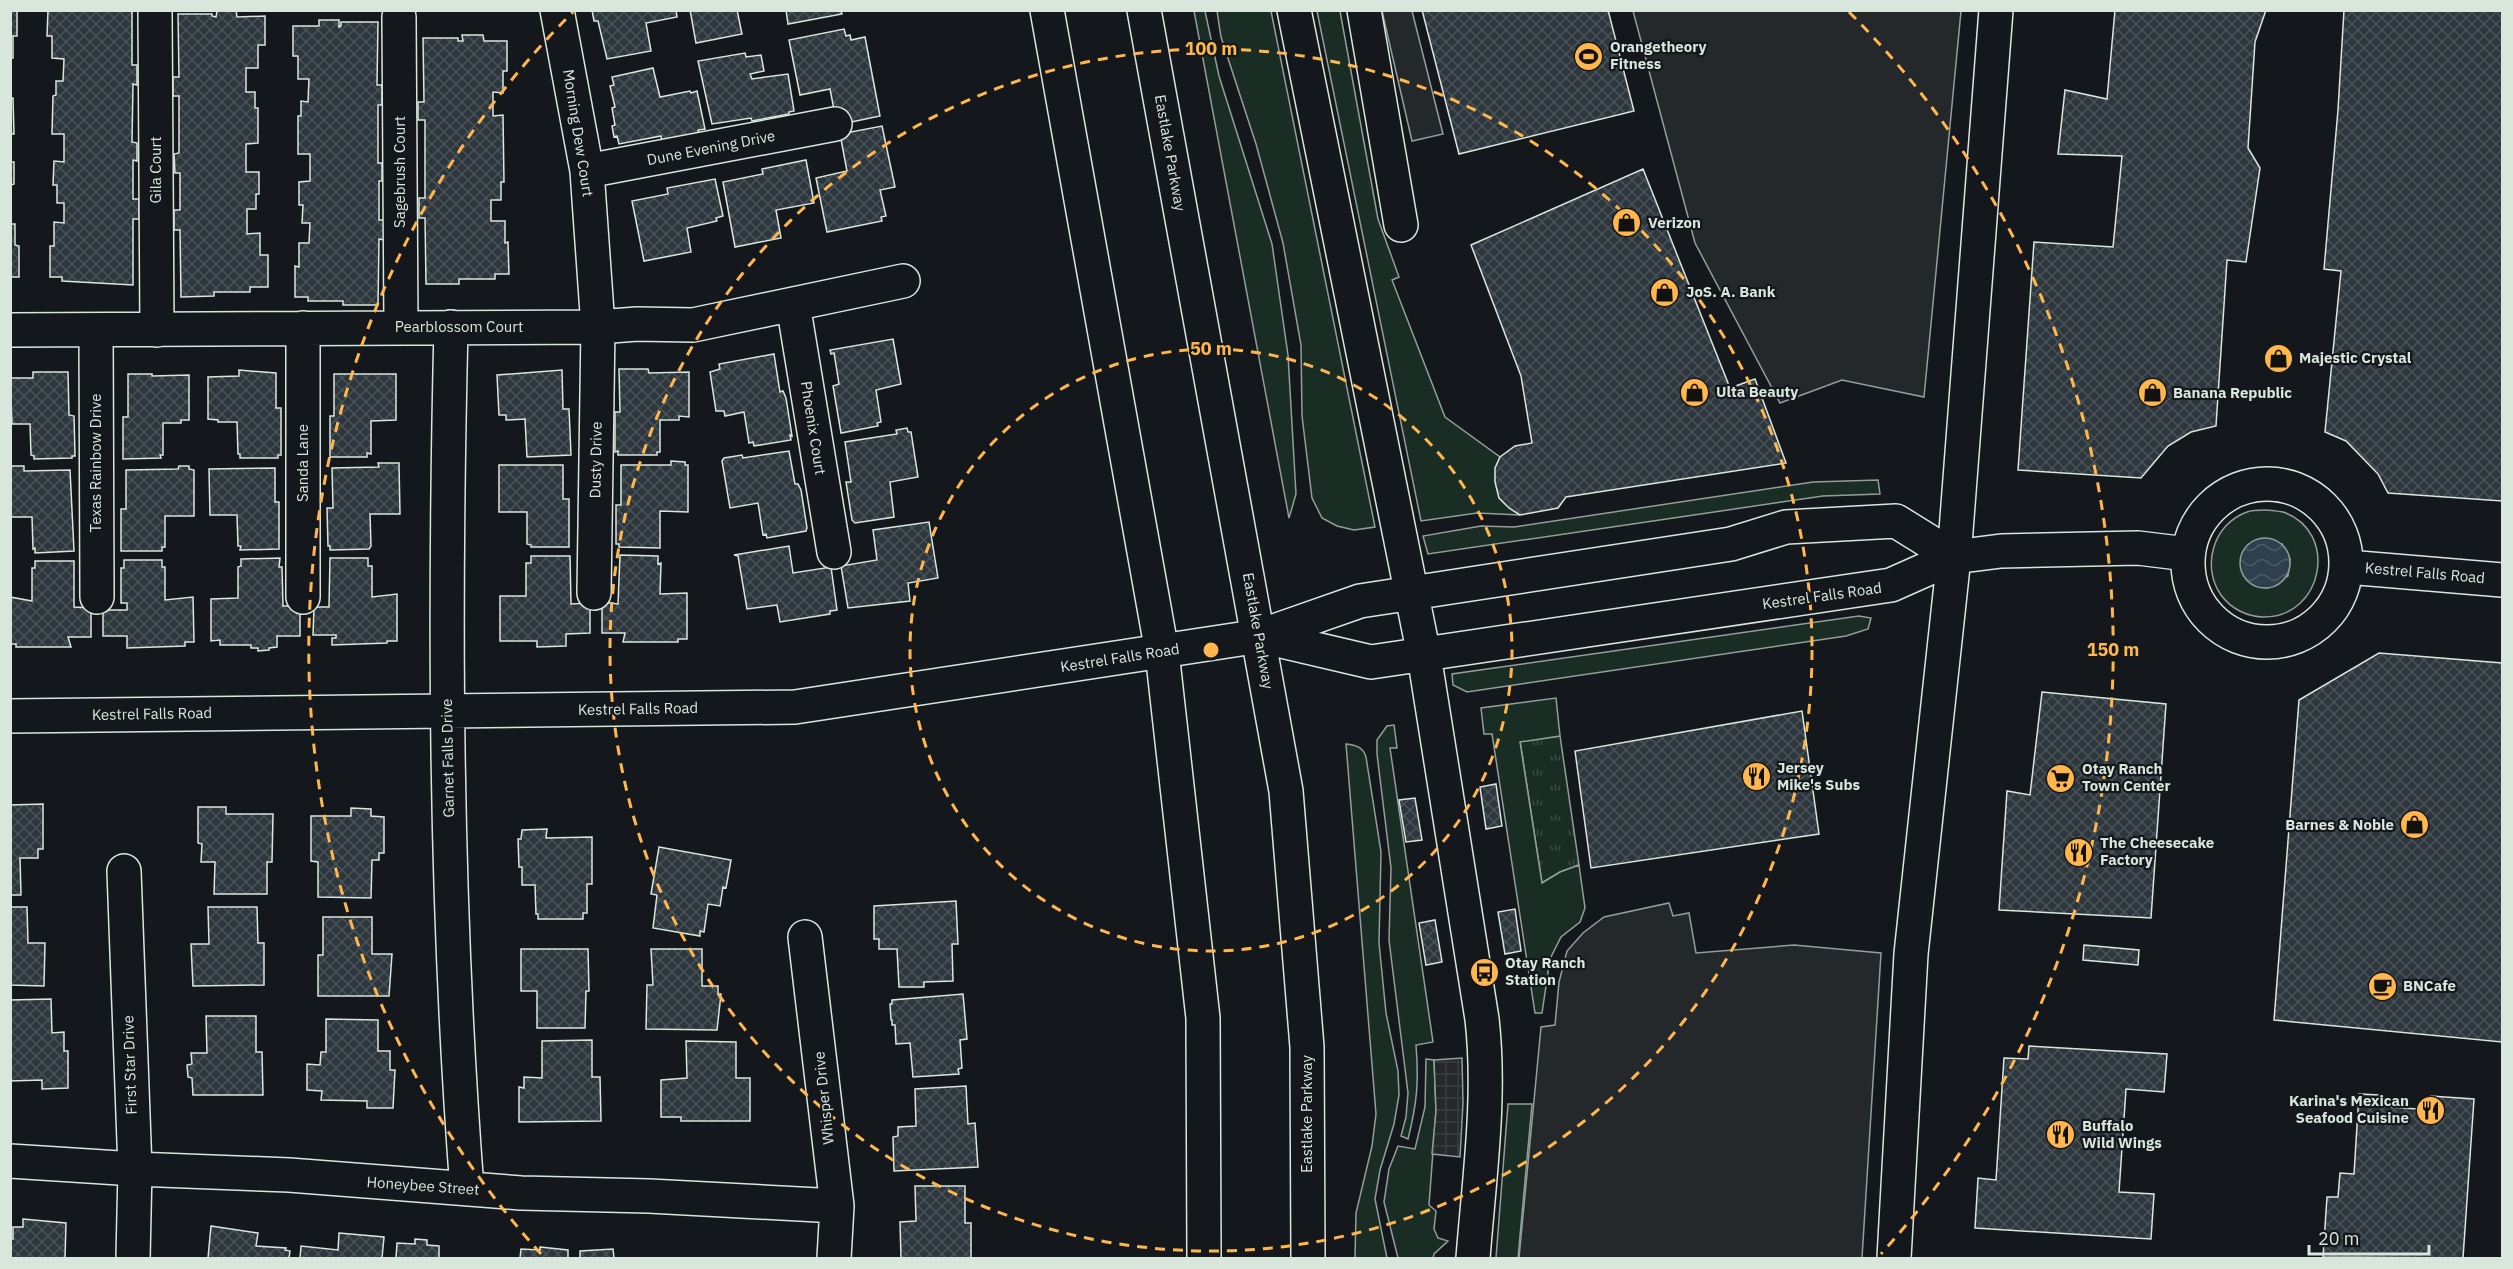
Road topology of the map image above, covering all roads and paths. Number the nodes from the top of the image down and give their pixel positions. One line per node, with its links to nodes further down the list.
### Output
1 (155, 10): 20 (street, Gila Court)
2 (557, 10): 10 (street, Morning Dew Court)
3 (1047, 10): 31 (street)
4 (1144, 10): 30 (street, Eastlake Parkway)
5 (1294, 10): 27 (street)
6 (1364, 10): 11 (street)
7 (1996, 10): 23 (street)
8 (399, 17): 14 (street, Sagebrush Court)
9 (834, 124): 10 (street, Dune Evening Drive)
10 (587, 171): 16 (street, Morning Dew Court)
11 (1401, 225)
12 (903, 281): 13 (street, Pearblossom Court)
13 (793, 304): 16 (street, Pearblossom Court); 21 (street, Phoenix Court)
14 (401, 327): 15 (street, Pearblossom Court); 17 (street, Pearblossom Court)
15 (451, 327): 16 (street, Pearblossom Court); 33 (street, Garnet Falls Drive)
16 (598, 327): 26 (street, Dusty Drive)
17 (303, 328): 20 (street, Pearblossom Court); 29 (street, Sanda Lane)
18 (10, 330): 19 (street, Pearblossom Court)
19 (96, 330): 20 (street, Pearblossom Court); 28 (street, Texas Rainbow Drive)
20 (157, 330)
21 (834, 552)
22 (2187, 554): 23 (street); 24 (street); 24 (street)
23 (1954, 557): 27 (street, Kestrel Falls Road); 32 (street, Kestrel Falls Road); 46 (street)
24 (2347, 567): 25 (street, Kestrel Falls Road)
25 (2502, 580)
26 (594, 593)
27 (1412, 593): 30 (street, Kestrel Falls Road); 32 (street)
28 (97, 597)
29 (303, 597)
30 (1260, 636): 31 (street, Kestrel Falls Road); 32 (street, Kestrel Falls Road); 44 (street, Eastlake Parkway)
31 (1162, 652): 33 (street, Kestrel Falls Road); 43 (street)
32 (1424, 655): 45 (street)
33 (447, 711): 34 (street, Kestrel Falls Road); 39 (street, Garnet Falls Drive)
34 (10, 716)
35 (124, 871): 38 (street, First Star Drive)
36 (805, 937): 40 (street, Whisper Drive)
37 (10, 1161): 38 (street, Honeybee Street)
38 (135, 1169): 39 (street, Honeybee Street); 41 (street, First Star Drive)
39 (467, 1189): 40 (street, Honeybee Street)
40 (837, 1206): 42 (street, Whisper Drive)
41 (133, 1258)
42 (834, 1258)
43 (1204, 1258)
44 (1308, 1258)
45 (1473, 1258)
46 (1894, 1258)

